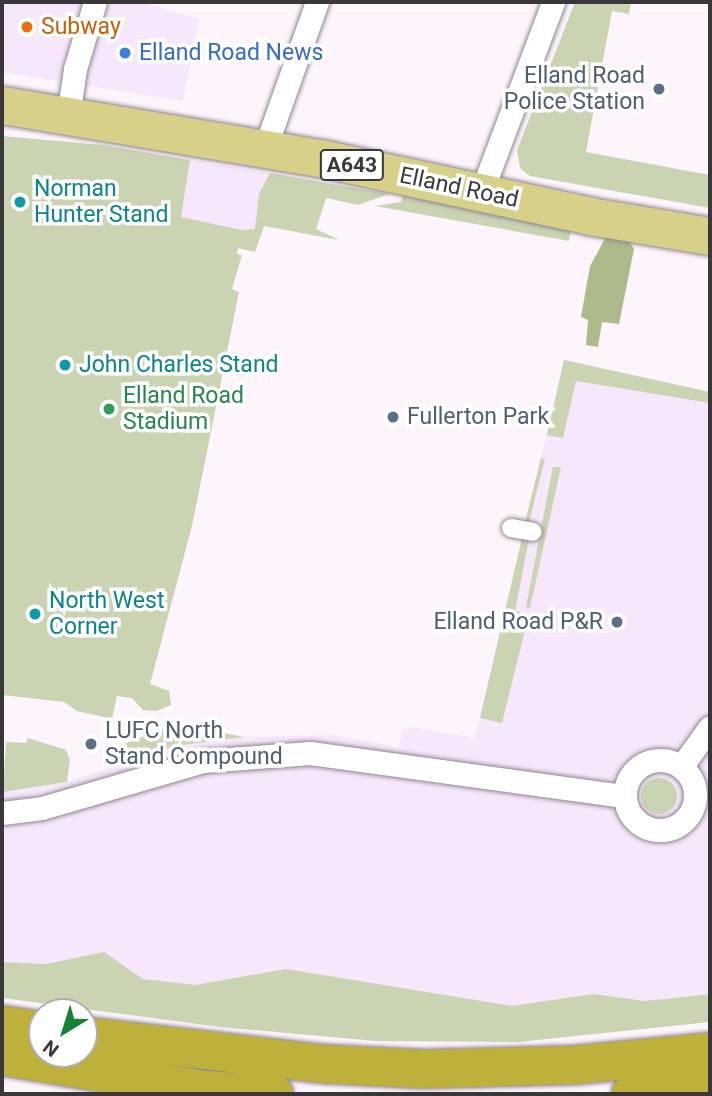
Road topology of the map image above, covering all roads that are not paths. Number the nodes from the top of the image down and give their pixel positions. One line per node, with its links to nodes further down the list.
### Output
1 (95, 2): 5 (street)
2 (317, 2): 6 (street)
3 (553, 2): 7 (street)
4 (2, 105): 5 (main road, Elland Road / A643)
5 (68, 116): 6 (main road, Elland Road / A643)
6 (265, 148): 7 (main road, Elland Road / A643)
7 (481, 193): 8 (main road, Elland Road / A643)
8 (710, 236)
9 (511, 528): 10 (street)
10 (533, 532)
11 (710, 727): 12 (street)
12 (681, 766): 13 (street); 13 (street)
13 (624, 796): 14 (street)
14 (2, 813)
15 (2, 1025): 16 (highway)
16 (28, 1029)
17 (98, 1039): 18 (highway)
18 (710, 1052)
19 (2, 1056): 21 (highway)
20 (710, 1086): 22 (highway)
21 (274, 1094)
22 (631, 1094)

